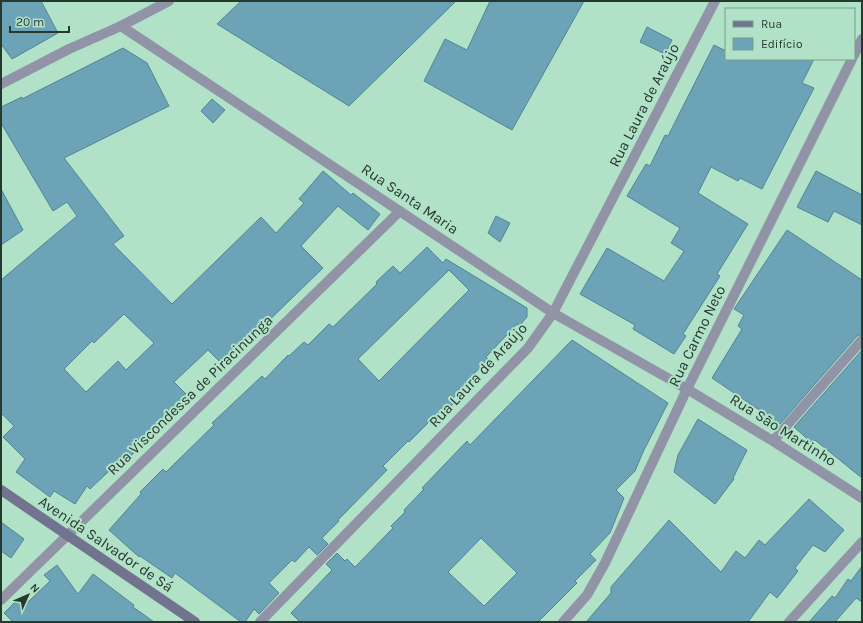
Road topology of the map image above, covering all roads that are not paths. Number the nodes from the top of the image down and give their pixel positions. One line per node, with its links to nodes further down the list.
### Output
1 (168, 1): 3 (street)
2 (715, 1): 9 (street, Rua Laura de Araújo)
3 (121, 26): 7 (street); 8 (street, Rua Santa Maria)
4 (862, 39): 5 (street)
5 (855, 53)
6 (852, 60): 11 (street, Rua Carmo Neto)
7 (1, 84)
8 (400, 211): 9 (street, Rua Santa Maria); 15 (street, Rua Viscondessa de Piracinunga)
9 (553, 313): 11 (street, Rua Santa Maria); 19 (street, Rua Laura de Araújo)
10 (862, 340): 12 (street)
11 (687, 389): 12 (street, Rua São Martinho); 20 (street, Rua Carmo Neto)
12 (773, 441): 14 (street, Rua São Martinho)
13 (1, 490): 15 (main road, Avenida Salvador de Sá)
14 (862, 498)
15 (68, 535): 17 (street, Rua Viscondessa de Piracinunga); 18 (main road, Avenida Salvador de Sá)
16 (862, 542): 21 (street)
17 (1, 600)
18 (195, 622)
19 (260, 622)
20 (563, 622)
21 (789, 622)

